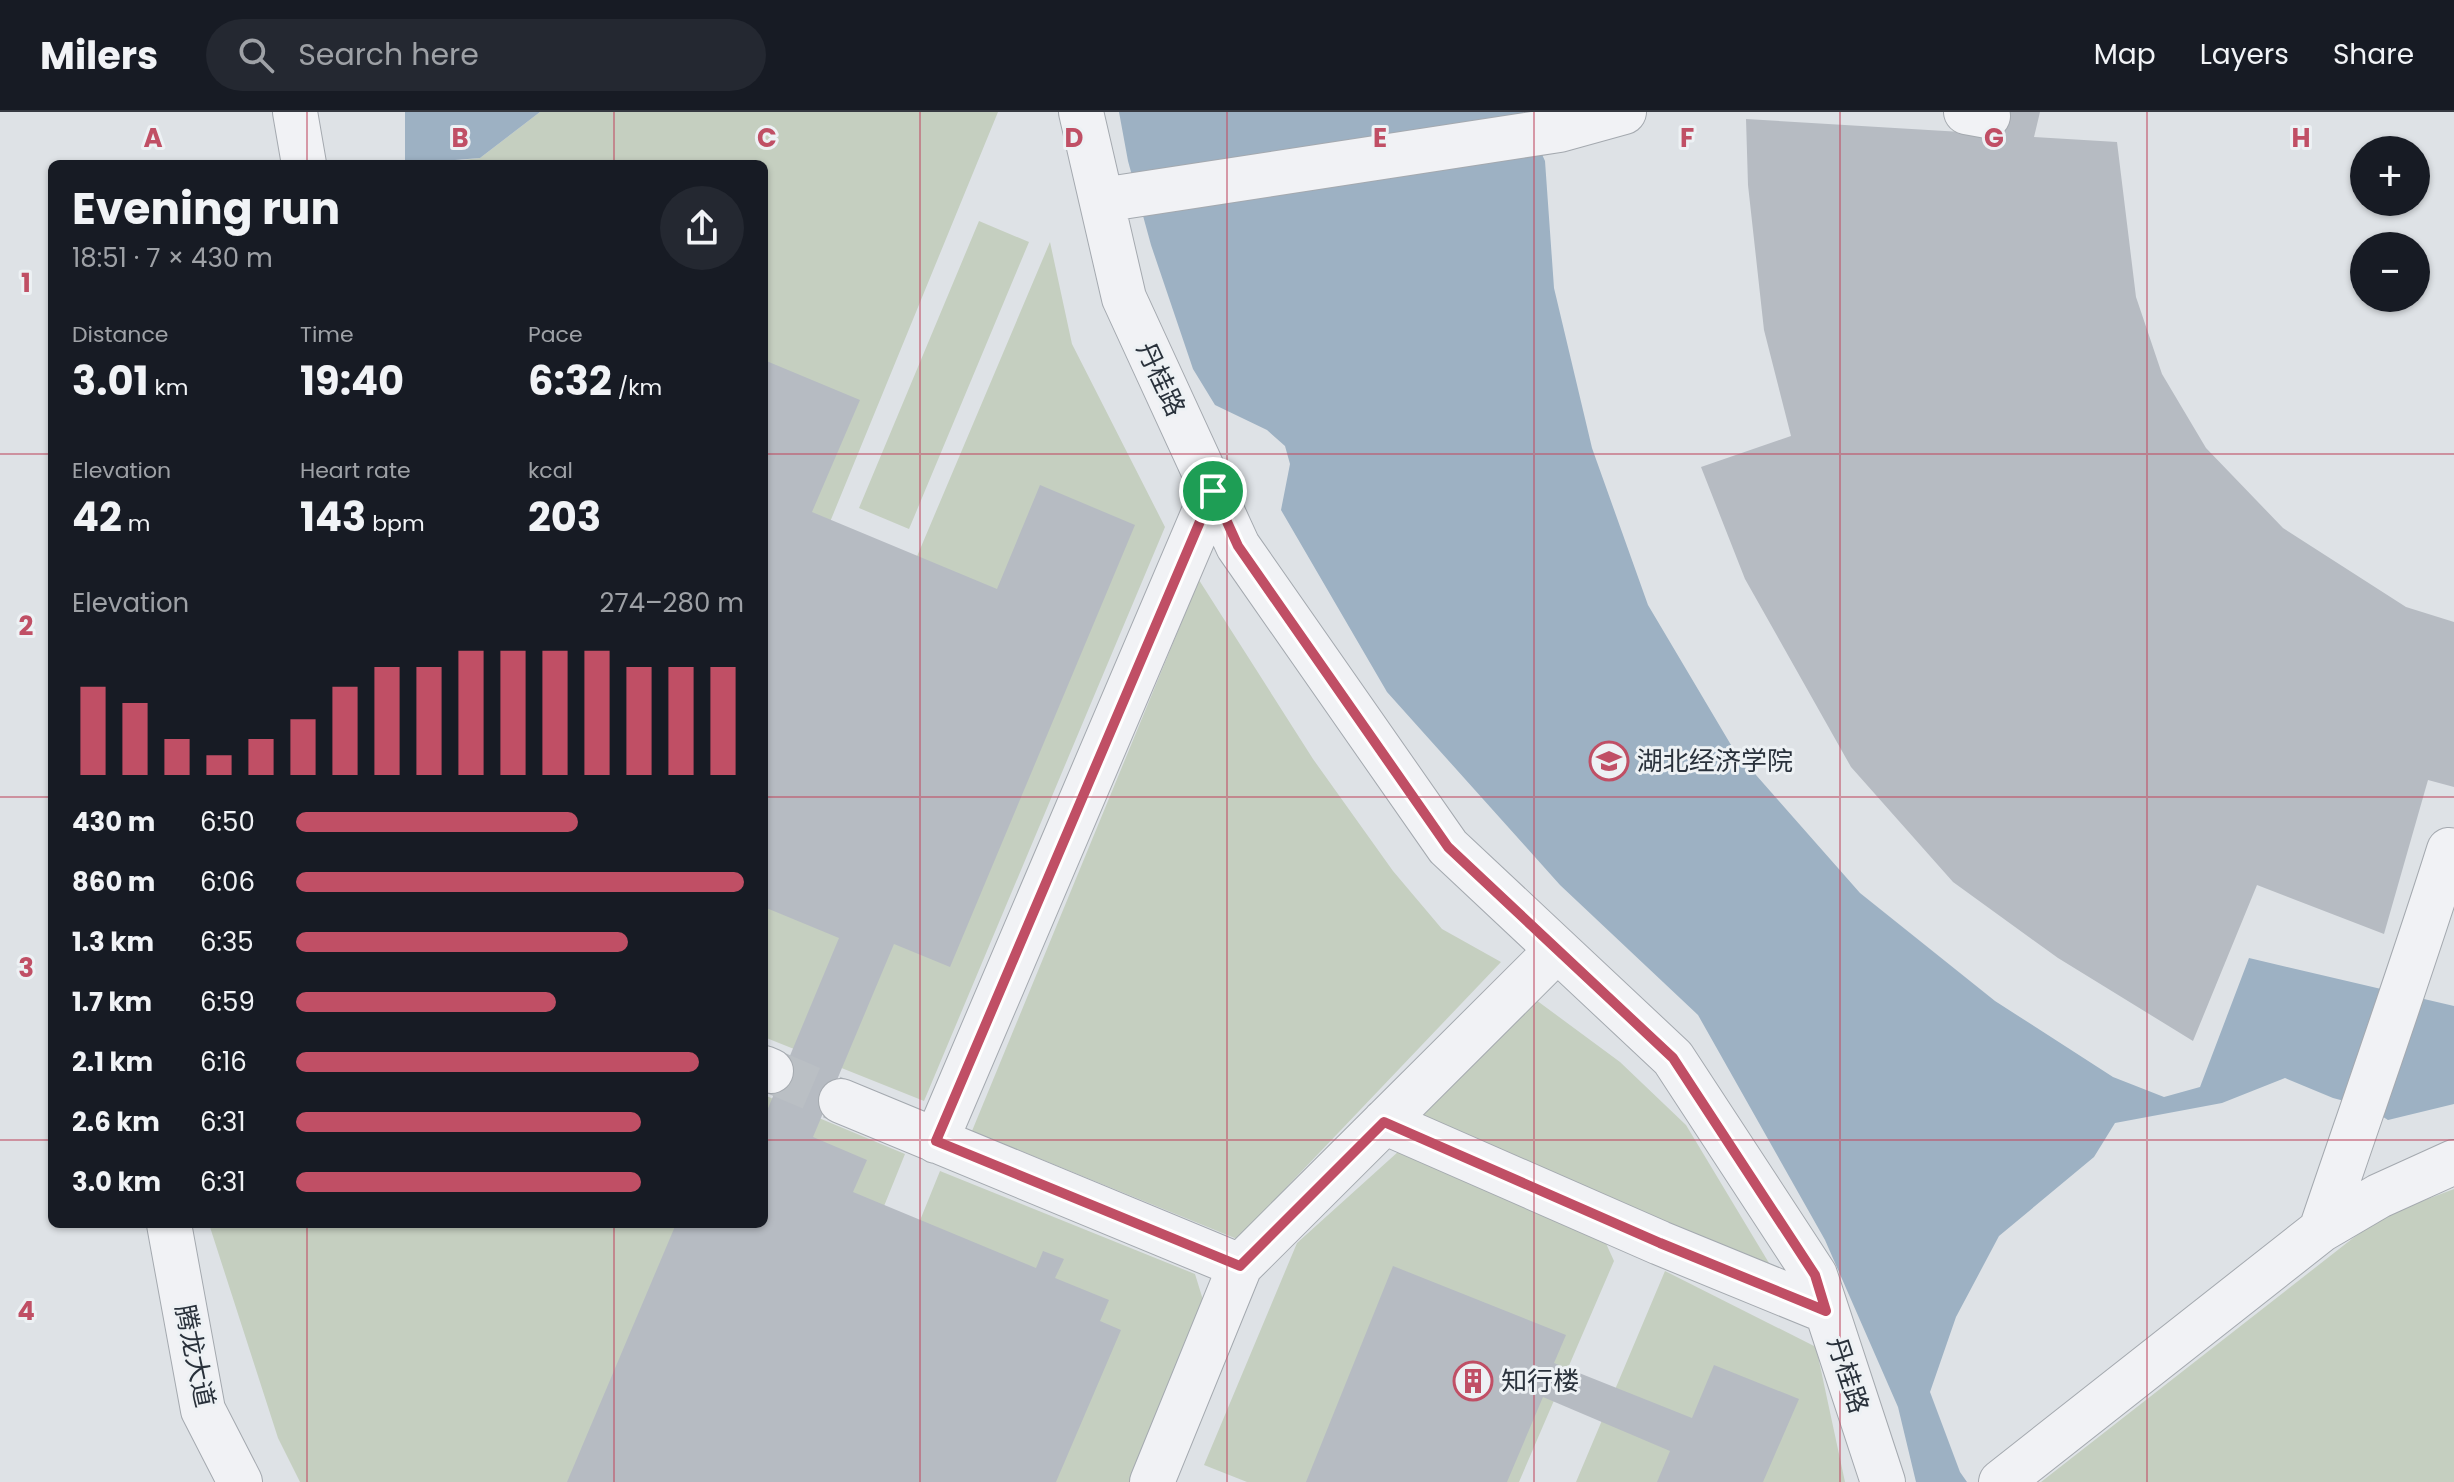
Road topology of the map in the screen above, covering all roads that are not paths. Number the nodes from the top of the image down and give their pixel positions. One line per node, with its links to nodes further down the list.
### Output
1 (295, 112): 4 (street)
2 (1081, 112): 5 (street, 丹桂路)
3 (1624, 112): 5 (street)
4 (303, 160)
5 (1116, 198): 6 (street, 丹桂路)
6 (1213, 491): 8 (street, 丹桂路); 11 (street)
7 (2449, 850): 14 (street)
8 (1557, 950): 10 (street); 16 (street, 丹桂路)
9 (841, 1101): 11 (street)
10 (1384, 1122): 15 (street); 16 (street)
11 (936, 1141): 15 (street)
12 (2454, 1162): 14 (street)
13 (170, 1228): 17 (street, 腾龙大道)
14 (2321, 1230): 20 (street)
15 (1240, 1266): 18 (street)
16 (1826, 1311): 19 (street, 丹桂路)
17 (240, 1482)
18 (1152, 1482)
19 (1883, 1482)
20 (2001, 1482)

